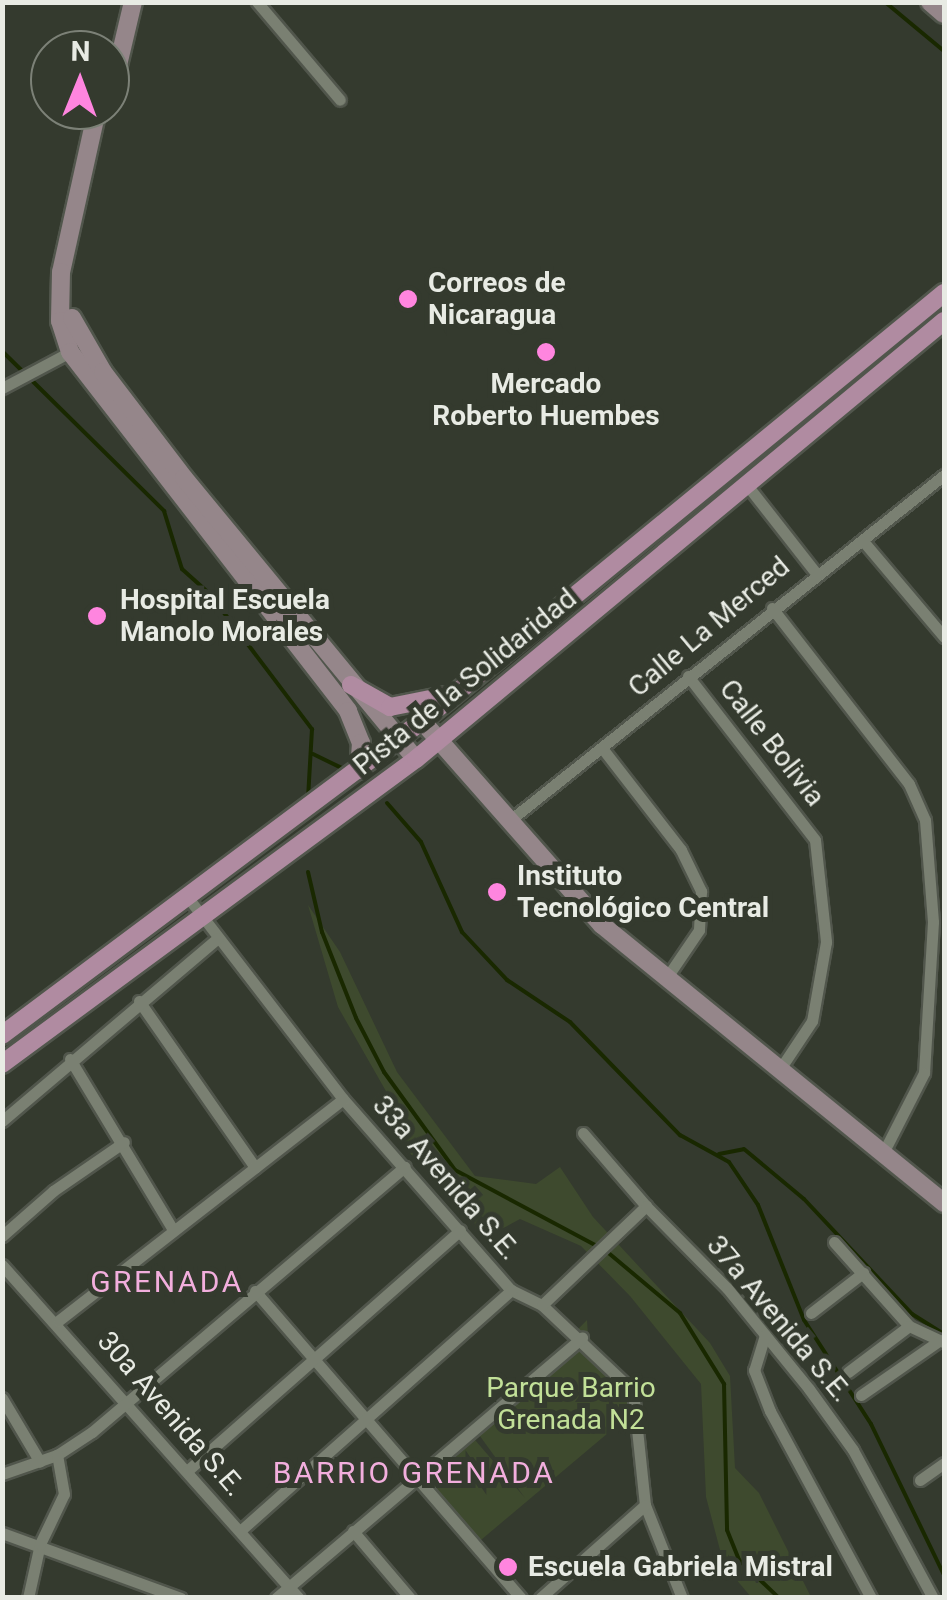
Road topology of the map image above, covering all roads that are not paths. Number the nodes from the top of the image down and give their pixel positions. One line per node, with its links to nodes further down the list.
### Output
1 (122, 2): 6 (main road)
2 (132, 2): 7 (main road)
3 (256, 2): 8 (street)
4 (930, 2): 5 (main road)
5 (944, 14)
6 (116, 30)
7 (126, 30)
8 (340, 100)
9 (93, 130): 14 (main road)
10 (103, 130): 12 (main road)
11 (944, 293): 25 (main road, Pista de la Solidaridad)
12 (72, 318): 14 (main road); 15 (main road)
13 (944, 321): 18 (main road, Pista de la Solidaridad)
14 (70, 352): 15 (main road); 16 (street); 31 (main road)
15 (103, 372): 24 (main road)
16 (2, 388)
17 (944, 475): 19 (street, Calle La Merced)
18 (750, 489): 20 (street); 28 (main road, Pista de la Solidaridad)
19 (863, 540): 20 (street, Calle La Merced); 22 (street)
20 (815, 572): 21 (street, Calle La Merced)
21 (772, 608): 23 (street, Calle La Merced); 35 (street)
22 (944, 637)
23 (688, 676): 29 (street, Calle La Merced); 42 (street, Calle Bolivia)
24 (352, 686): 25 (main road); 27 (main road)
25 (464, 688): 26 (main road, Pista de la Solidaridad)
26 (422, 721): 27 (main road, Pista de la Solidaridad); 28 (main road)
27 (399, 740): 30 (main road); 31 (main road, Pista de la Solidaridad)
28 (439, 741): 30 (main road, Pista de la Solidaridad); 32 (main road)
29 (602, 748): 32 (street, Calle La Merced); 37 (street)
30 (416, 760): 34 (main road, Pista de la Solidaridad)
31 (359, 770): 33 (main road, Pista de la Solidaridad)
32 (509, 821): 37 (main road)
33 (189, 899): 34 (street, 33a Avenida S.E.); 39 (main road, Pista de la Solidaridad)
34 (204, 919): 36 (street, 33a Avenida S.E.); 41 (main road, Pista de la Solidaridad)
35 (939, 922): 47 (street)
36 (218, 938): 38 (street); 43 (street, 33a Avenida S.E.)
37 (666, 977): 42 (main road)
38 (140, 1001): 40 (street); 48 (street)
39 (2, 1035)
40 (70, 1059): 44 (street); 46 (street)
41 (2, 1064)
42 (780, 1069): 47 (main road)
43 (343, 1099): 48 (street); 49 (street, 33a Avenida S.E.)
44 (2, 1121)
45 (582, 1132): 51 (street, 37a Avenida S.E.)
46 (124, 1142): 52 (street); 54 (street)
47 (883, 1153): 50 (main road)
48 (255, 1167): 52 (street)
49 (406, 1167): 53 (street, 33a Avenida S.E.); 59 (street)
50 (944, 1204)
51 (646, 1206): 60 (street); 64 (street, 37a Avenida S.E.)
52 (173, 1230): 62 (street)
53 (460, 1230): 58 (street, 33a Avenida S.E.); 67 (street)
54 (2, 1236)
55 (834, 1242): 57 (street)
56 (2, 1265): 62 (street, 30a Avenida S.E.)
57 (864, 1273): 61 (street); 63 (street)
58 (512, 1290): 60 (street, 33a Avenida S.E.); 72 (street)
59 (255, 1292): 67 (street); 71 (street)
60 (542, 1305): 65 (street, 33a Avenida S.E.)
61 (811, 1313)
62 (58, 1321): 71 (street, 30a Avenida S.E.)
63 (909, 1326): 66 (street); 68 (street)
64 (765, 1335): 95 (street); 96 (street, 37a Avenida S.E.)
65 (582, 1338): 78 (street); 80 (street, 33a Avenida S.E.)
66 (942, 1341): 69 (street)
67 (315, 1358): 72 (street); 76 (street)
68 (848, 1372)
69 (860, 1394)
70 (2, 1398): 74 (street)
71 (127, 1400): 73 (street); 76 (street, 30a Avenida S.E.)
72 (366, 1419): 78 (street); 81 (street)
73 (58, 1455): 74 (street); 84 (street)
74 (40, 1462): 77 (street)
75 (944, 1463): 79 (street)
76 (187, 1472): 81 (street, 30a Avenida S.E.)
77 (2, 1474)
78 (417, 1476): 82 (street); 92 (street)
79 (920, 1480)
80 (645, 1504): 86 (street, 33a Avenida S.E.); 93 (street)
81 (240, 1530): 85 (street, 30a Avenida S.E.)
82 (353, 1531): 85 (street); 91 (street)
83 (2, 1533): 84 (street)
84 (40, 1544): 87 (street); 88 (street)
85 (289, 1586): 89 (street); 90 (street, 30a Avenida S.E.)
86 (680, 1592): 94 (street)
87 (28, 1598)
88 (181, 1598)
89 (276, 1598)
90 (299, 1598)
91 (410, 1598)
92 (521, 1598)
93 (540, 1598)
94 (664, 1598)
95 (871, 1598)
96 (933, 1598)

